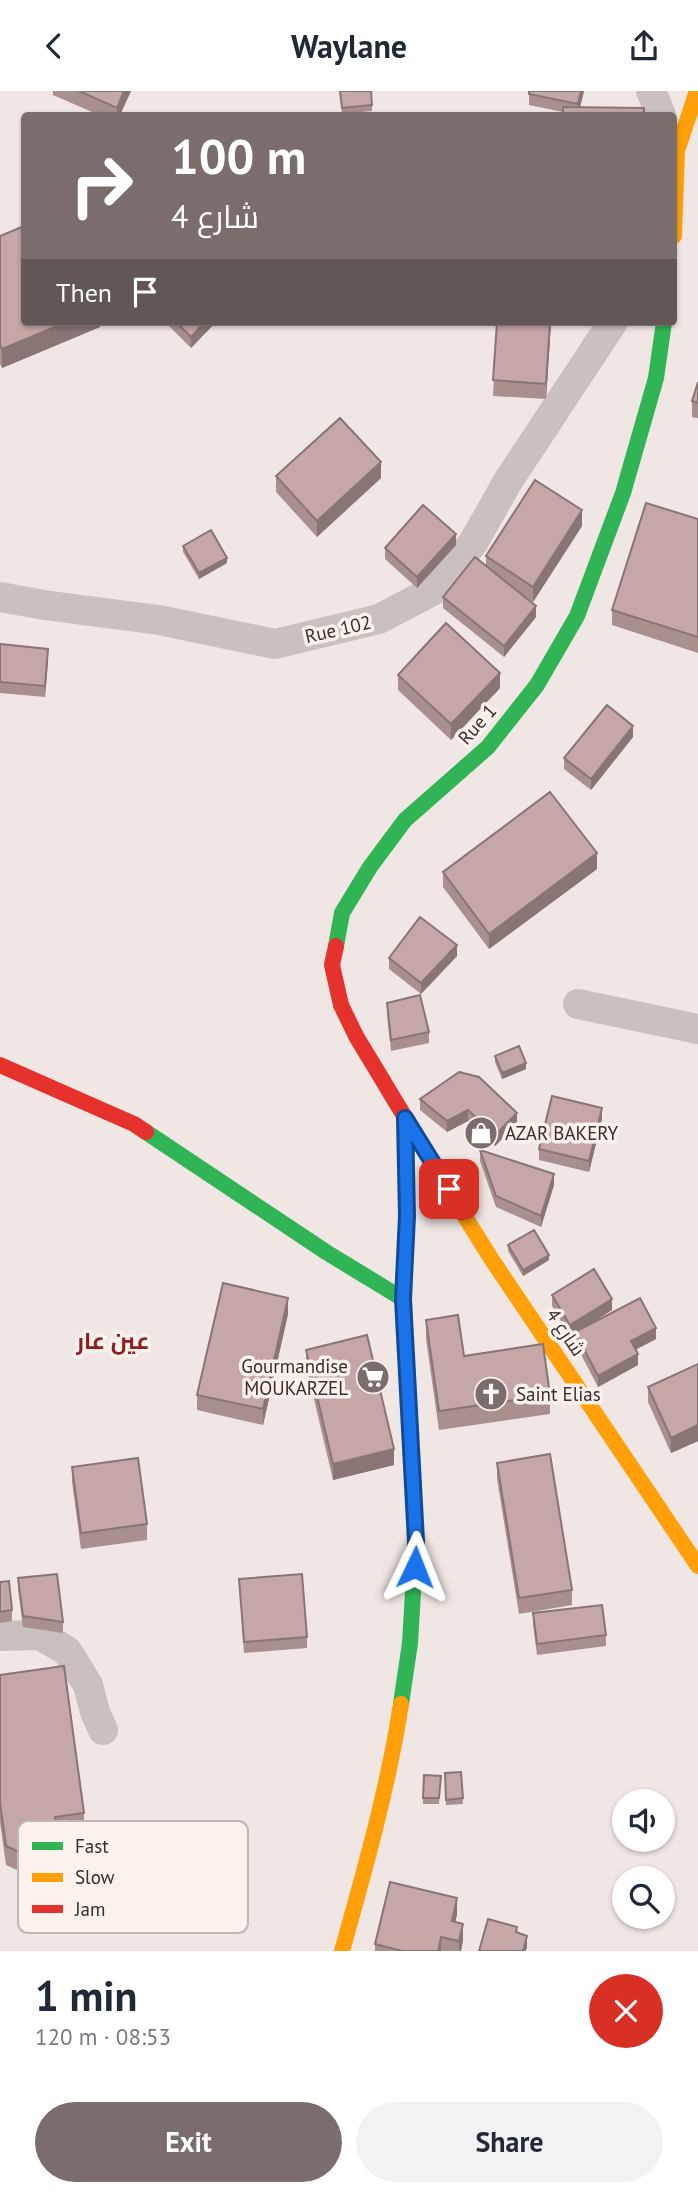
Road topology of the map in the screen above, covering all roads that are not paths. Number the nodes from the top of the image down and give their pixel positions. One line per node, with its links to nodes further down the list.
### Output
1 (651, 91): 3 (street)
2 (697, 91): 4 (street)
3 (661, 112)
4 (677, 142)
5 (610, 326): 7 (street, Rue 102)
6 (663, 326): 11 (street, Rue 1)
7 (0, 597)
8 (578, 1004): 9 (street)
9 (698, 1029)
10 (2, 1063): 12 (street)
11 (405, 1118): 12 (street); 13 (street, شارع 4)
12 (403, 1299): 16 (street)
13 (698, 1566)
14 (0, 1636): 15 (street)
15 (103, 1730)
16 (342, 1951)

